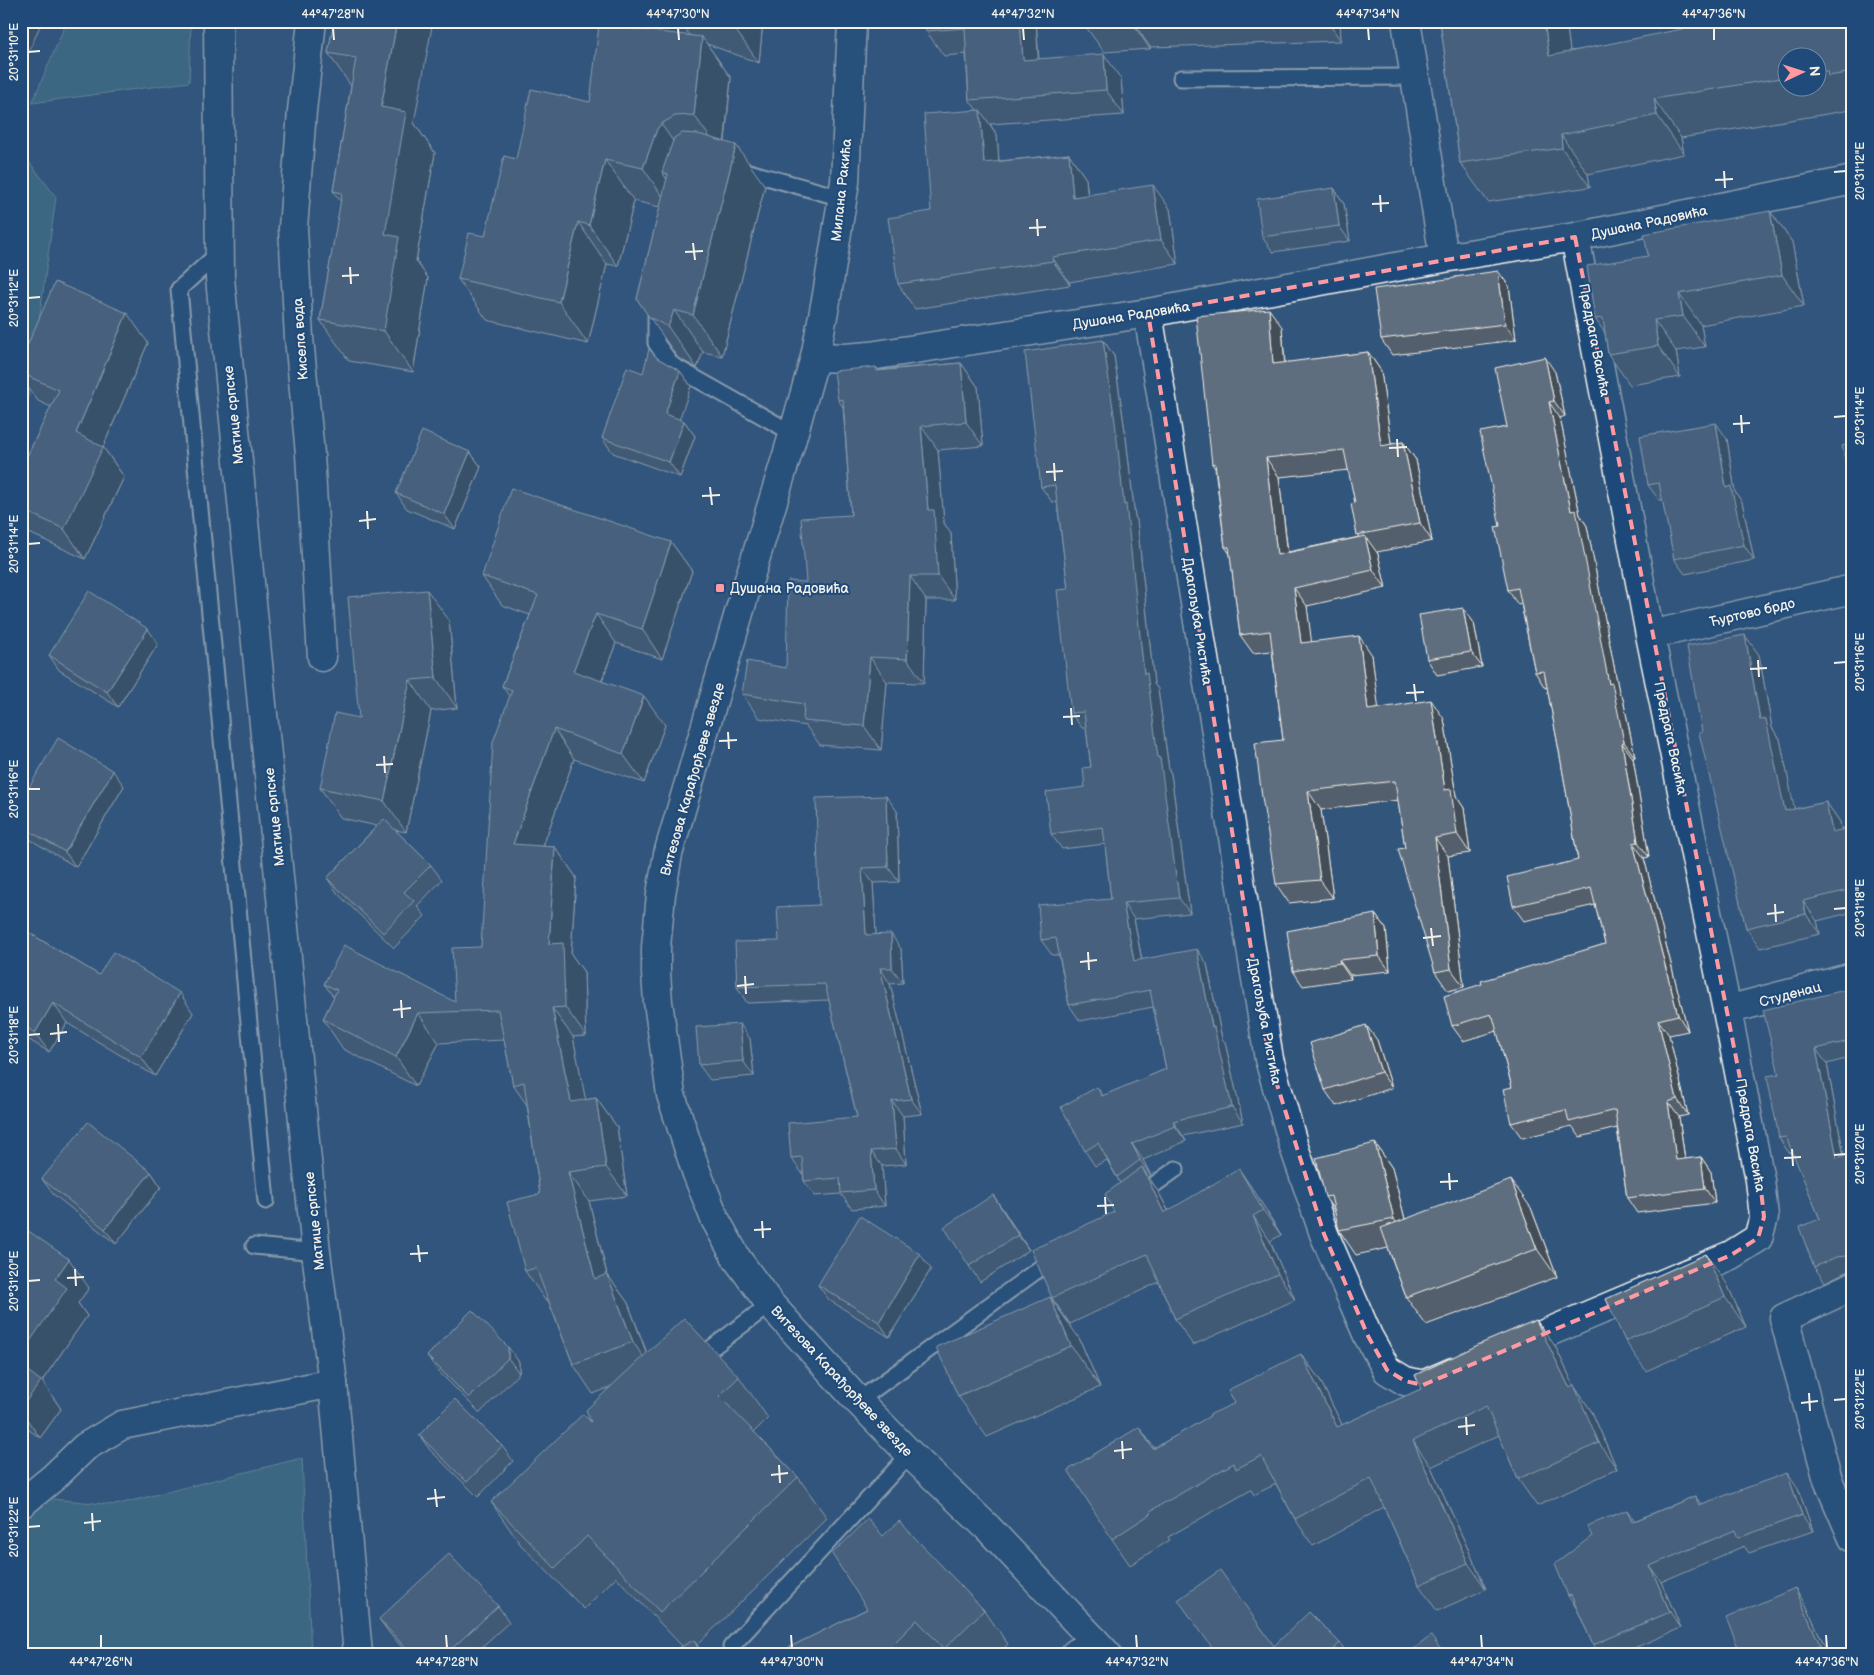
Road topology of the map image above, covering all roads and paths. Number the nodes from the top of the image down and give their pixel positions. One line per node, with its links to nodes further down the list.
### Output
1 (218, 21): 8 (street, Матице српске)
2 (231, 21): 8 (street, Матице српске)
3 (312, 21): 21 (street, Кисела вода)
4 (852, 21): 11 (street, Милана Ракића)
5 (1406, 21): 6 (street)
6 (1415, 77): 7 (lane); 14 (street)
7 (1182, 78)
8 (219, 80): 13 (street, Матице српске)
9 (728, 166): 11 (lane)
10 (1853, 180): 12 (street, Душана Радовића)
11 (842, 198): 17 (street, Милана Ракића)
12 (1575, 237): 14 (street, Душана Радовића); 20 (street, Предрага Васића)
13 (220, 252): 25 (lane); 30 (street, Матице српске)
14 (1444, 258): 16 (street, Душана Радовића)
15 (657, 288): 18 (lane)
16 (1148, 313): 17 (street, Душана Радовића); 27 (street, Драгољуба Ристића)
17 (815, 357): 18 (street, Витезова Карађорђеве звезде)
18 (794, 434): 32 (street, Витезова Карађорђеве звезде)
19 (1853, 589): 20 (street, Ћуртово брдо)
20 (1650, 635): 23 (street, Предрага Васића)
21 (322, 657)
22 (1853, 977): 23 (street, Студенац)
23 (1727, 1010): 27 (street, Предрага Васића)
24 (1176, 1169): 26 (lane)
25 (266, 1201)
26 (1129, 1204)
27 (1758, 1238)
28 (254, 1246): 30 (lane)
29 (1065, 1250): 35 (lane)
30 (316, 1252): 34 (street, Матице српске)
31 (1853, 1286): 38 (street)
32 (770, 1304): 33 (lane); 35 (street, Витезова Карађорђеве звезде)
33 (686, 1367)
34 (333, 1383): 37 (street); 41 (street, Матице српске)
35 (858, 1401): 36 (street, Витезова Карађорђеве звезде)
36 (910, 1454): 39 (lane); 40 (street, Витезова Карађорђеве звезде)
37 (21, 1504)
38 (1853, 1538)
39 (731, 1647)
40 (1092, 1649)
41 (358, 1654)

